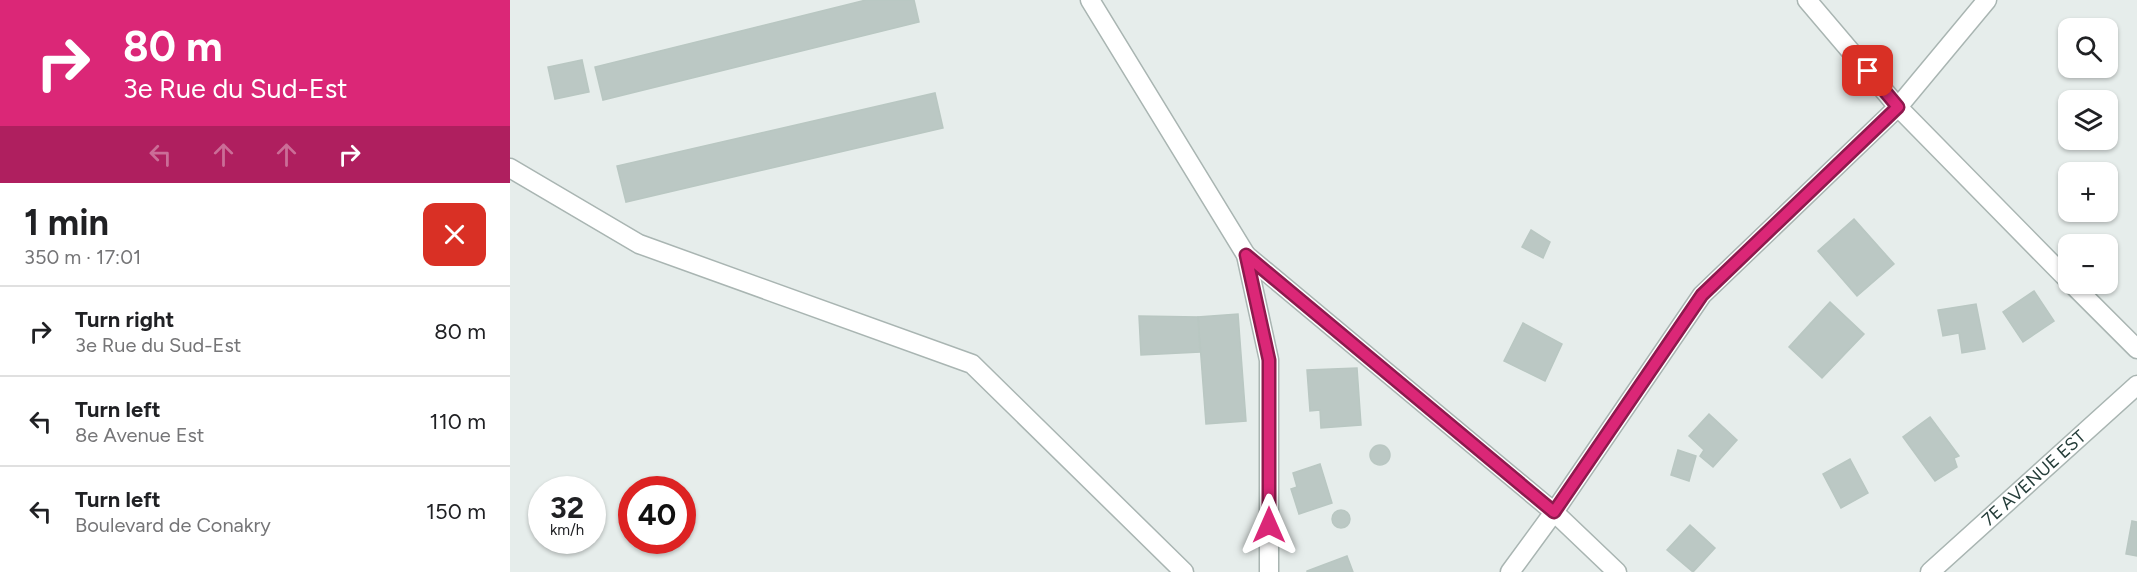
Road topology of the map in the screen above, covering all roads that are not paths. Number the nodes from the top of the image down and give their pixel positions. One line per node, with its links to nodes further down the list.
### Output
1 (1090, 0): 6 (street)
2 (1808, 0): 4 (street)
3 (1987, 0): 4 (street)
4 (1898, 107): 7 (street); 11 (street)
5 (510, 168): 12 (street)
6 (1246, 255): 11 (street); 13 (street)
7 (2058, 269)
8 (2082, 294): 9 (street)
9 (2137, 349)
10 (2137, 386): 16 (street, 7E AVENUE EST)
11 (1554, 512): 14 (street); 15 (street)
12 (1184, 572)
13 (1269, 572)
14 (1510, 572)
15 (1617, 572)
16 (1930, 572)

